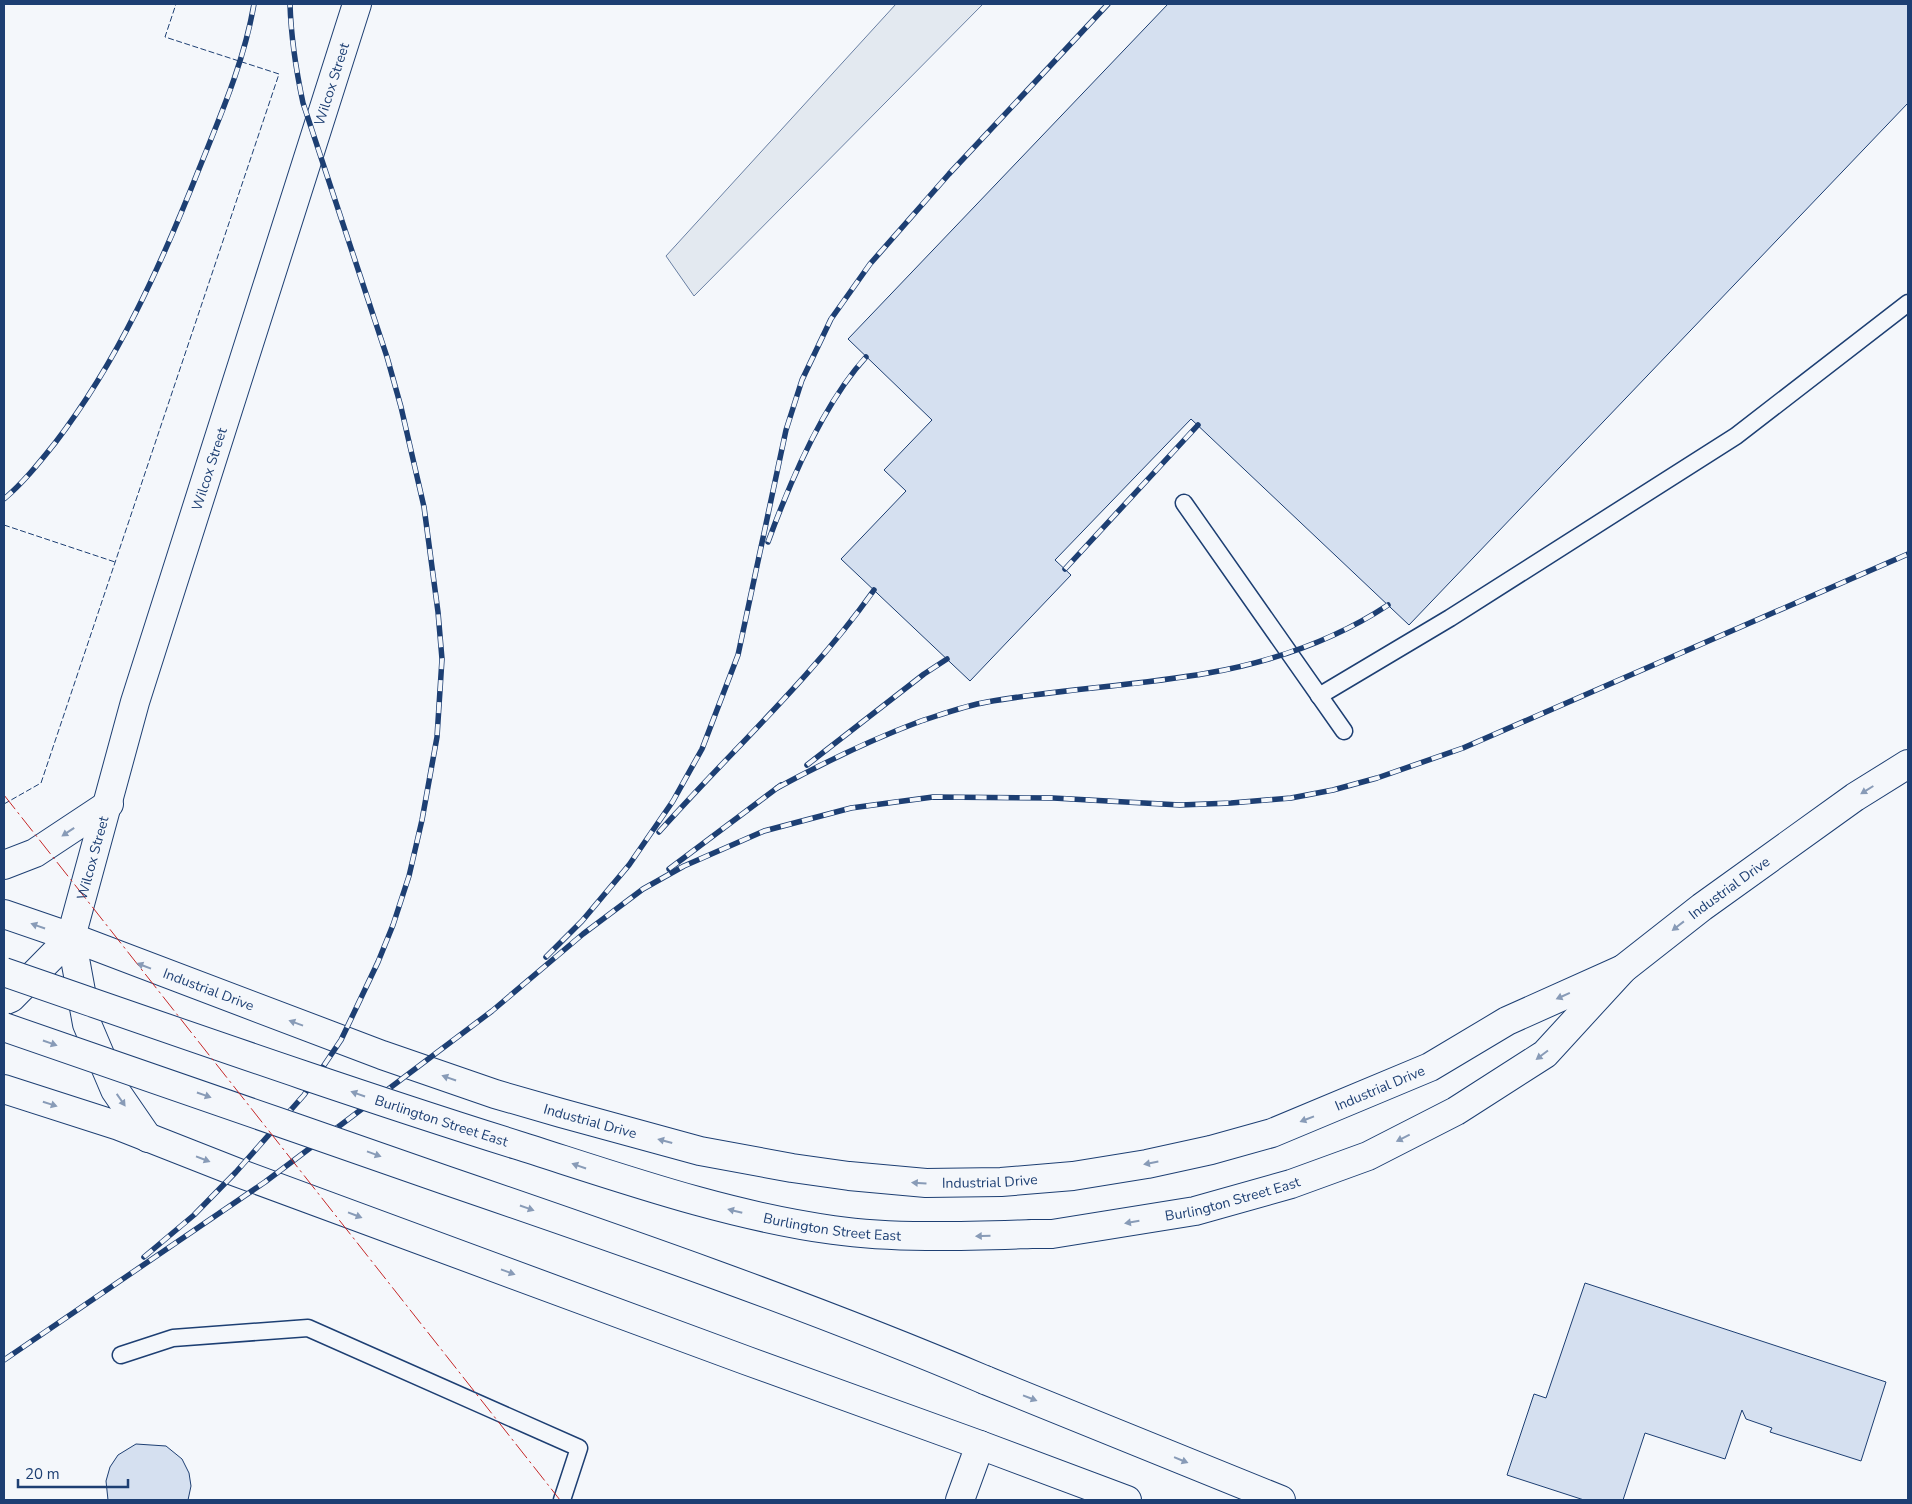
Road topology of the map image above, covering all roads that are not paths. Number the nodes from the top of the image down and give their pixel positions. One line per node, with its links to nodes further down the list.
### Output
1 (357, 4): 7 (street, Wilcox Street)
2 (1908, 303): 4 (lane)
3 (1184, 503): 4 (lane)
4 (1319, 696): 5 (lane)
5 (1344, 730)
6 (1908, 764): 11 (street, Industrial Drive, one-way to 11)
7 (109, 804): 8 (street, one-way to 8); 10 (street, Wilcox Street)
8 (4, 865)
9 (4, 914): 10 (street, Industrial Drive, one-way to 9)
10 (72, 938): 11 (street, Industrial Drive, one-way to 10); 13 (street); 16 (street, one-way to 16)
11 (1623, 969): 12 (street, Burlington Street East, one-way to 12, bridge)
12 (4, 972)
13 (4, 1001)
14 (4, 1027): 22 (street, one-way to 22, bridge)
15 (4, 1089): 16 (street, one-way to 16)
16 (148, 1138): 18 (street, one-way to 18)
17 (121, 1355): 19 (lane)
18 (980, 1444): 20 (street); 21 (street)
19 (562, 1500)
20 (960, 1500)
21 (1127, 1500)
22 (1281, 1500)

